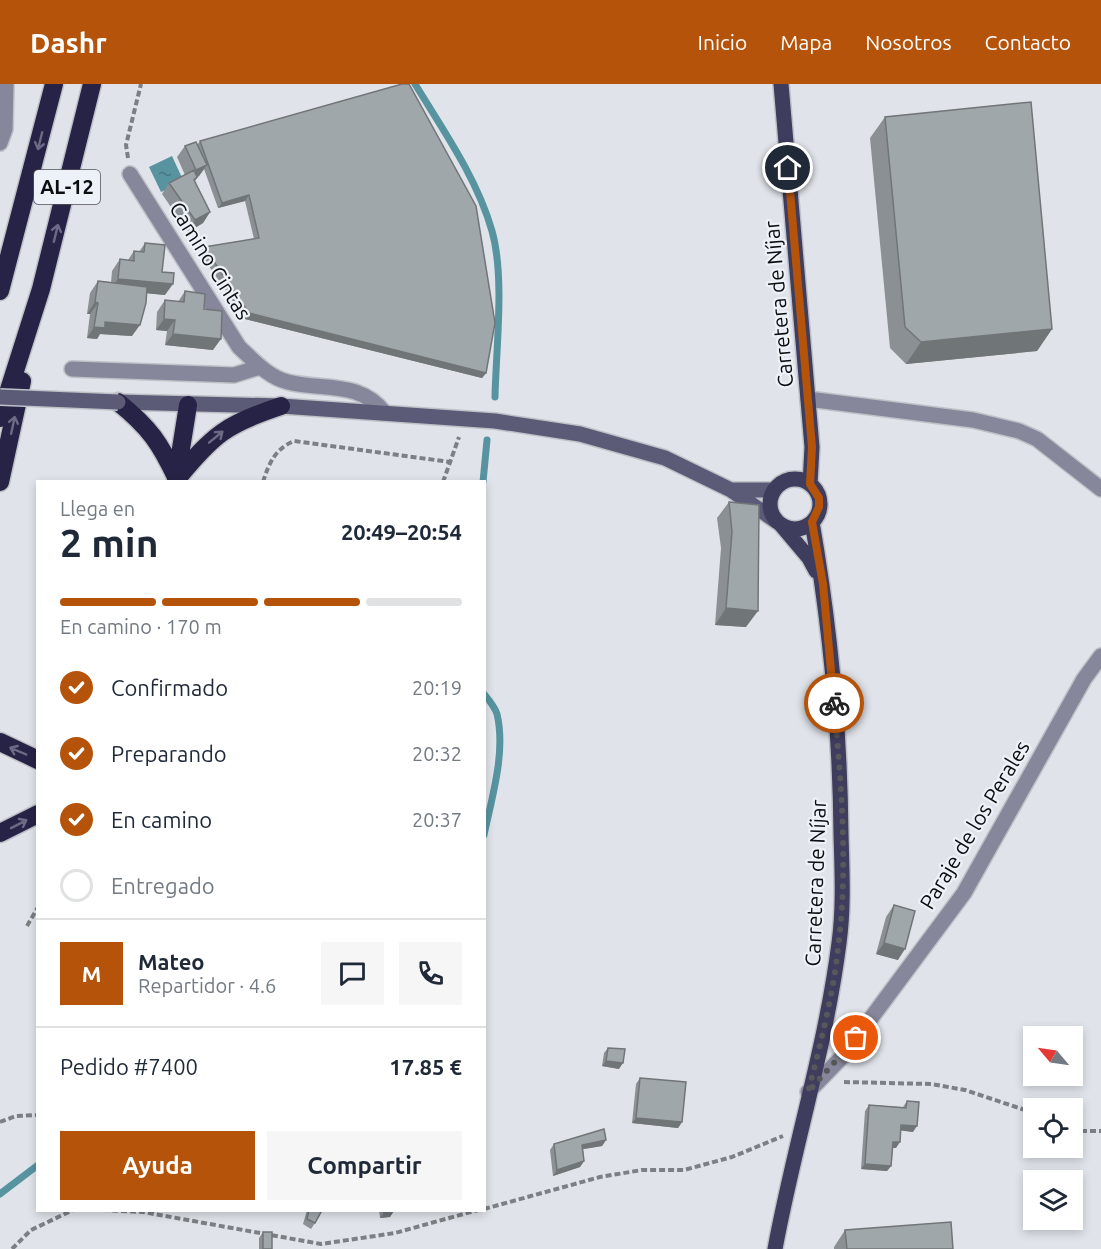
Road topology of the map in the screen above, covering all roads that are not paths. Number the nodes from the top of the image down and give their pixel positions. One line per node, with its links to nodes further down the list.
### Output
1 (6, 84): 5 (street)
2 (54, 84): 8 (highway, AL-12, one-way to 8)
3 (92, 84): 7 (highway, AL-12, one-way to 3)
4 (781, 84): 12 (main road, Carretera de Níjar)
5 (0, 143)
6 (130, 174): 9 (street, Camino Cintas)
7 (41, 289): 17 (highway, AL-12); 19 (highway, one-way to 7)
8 (0, 291)
9 (260, 367): 10 (street); 16 (street, Camino Cintas)
10 (72, 369)
11 (0, 397): 13 (street, bridge)
12 (808, 399): 20 (main road, Carretera de Níjar); 21 (street)
13 (118, 402): 14 (street); 18 (highway)
14 (188, 405): 15 (street); 18 (highway)
15 (281, 406): 16 (street); 18 (highway, one-way to 15)
16 (385, 413): 22 (street)
17 (0, 418)
18 (176, 480)
19 (0, 482)
20 (810, 484): 23 (main road); 24 (main road)
21 (1101, 489)
22 (731, 490): 23 (street); 25 (street)
23 (774, 490): 25 (main road)
24 (812, 522): 25 (main road); 26 (main road, Carretera de Níjar)
25 (779, 523): 26 (main road, Carretera de Níjar)
26 (823, 584): 32 (main road, Carretera de Níjar)
27 (1101, 656): 32 (street, Paraje de los Perales)
28 (0, 742): 29 (highway, one-way to 28)
29 (36, 758)
30 (36, 815): 31 (highway, one-way to 30)
31 (0, 833)
32 (808, 1092): 33 (main road, Carretera de Níjar)
33 (775, 1249)

